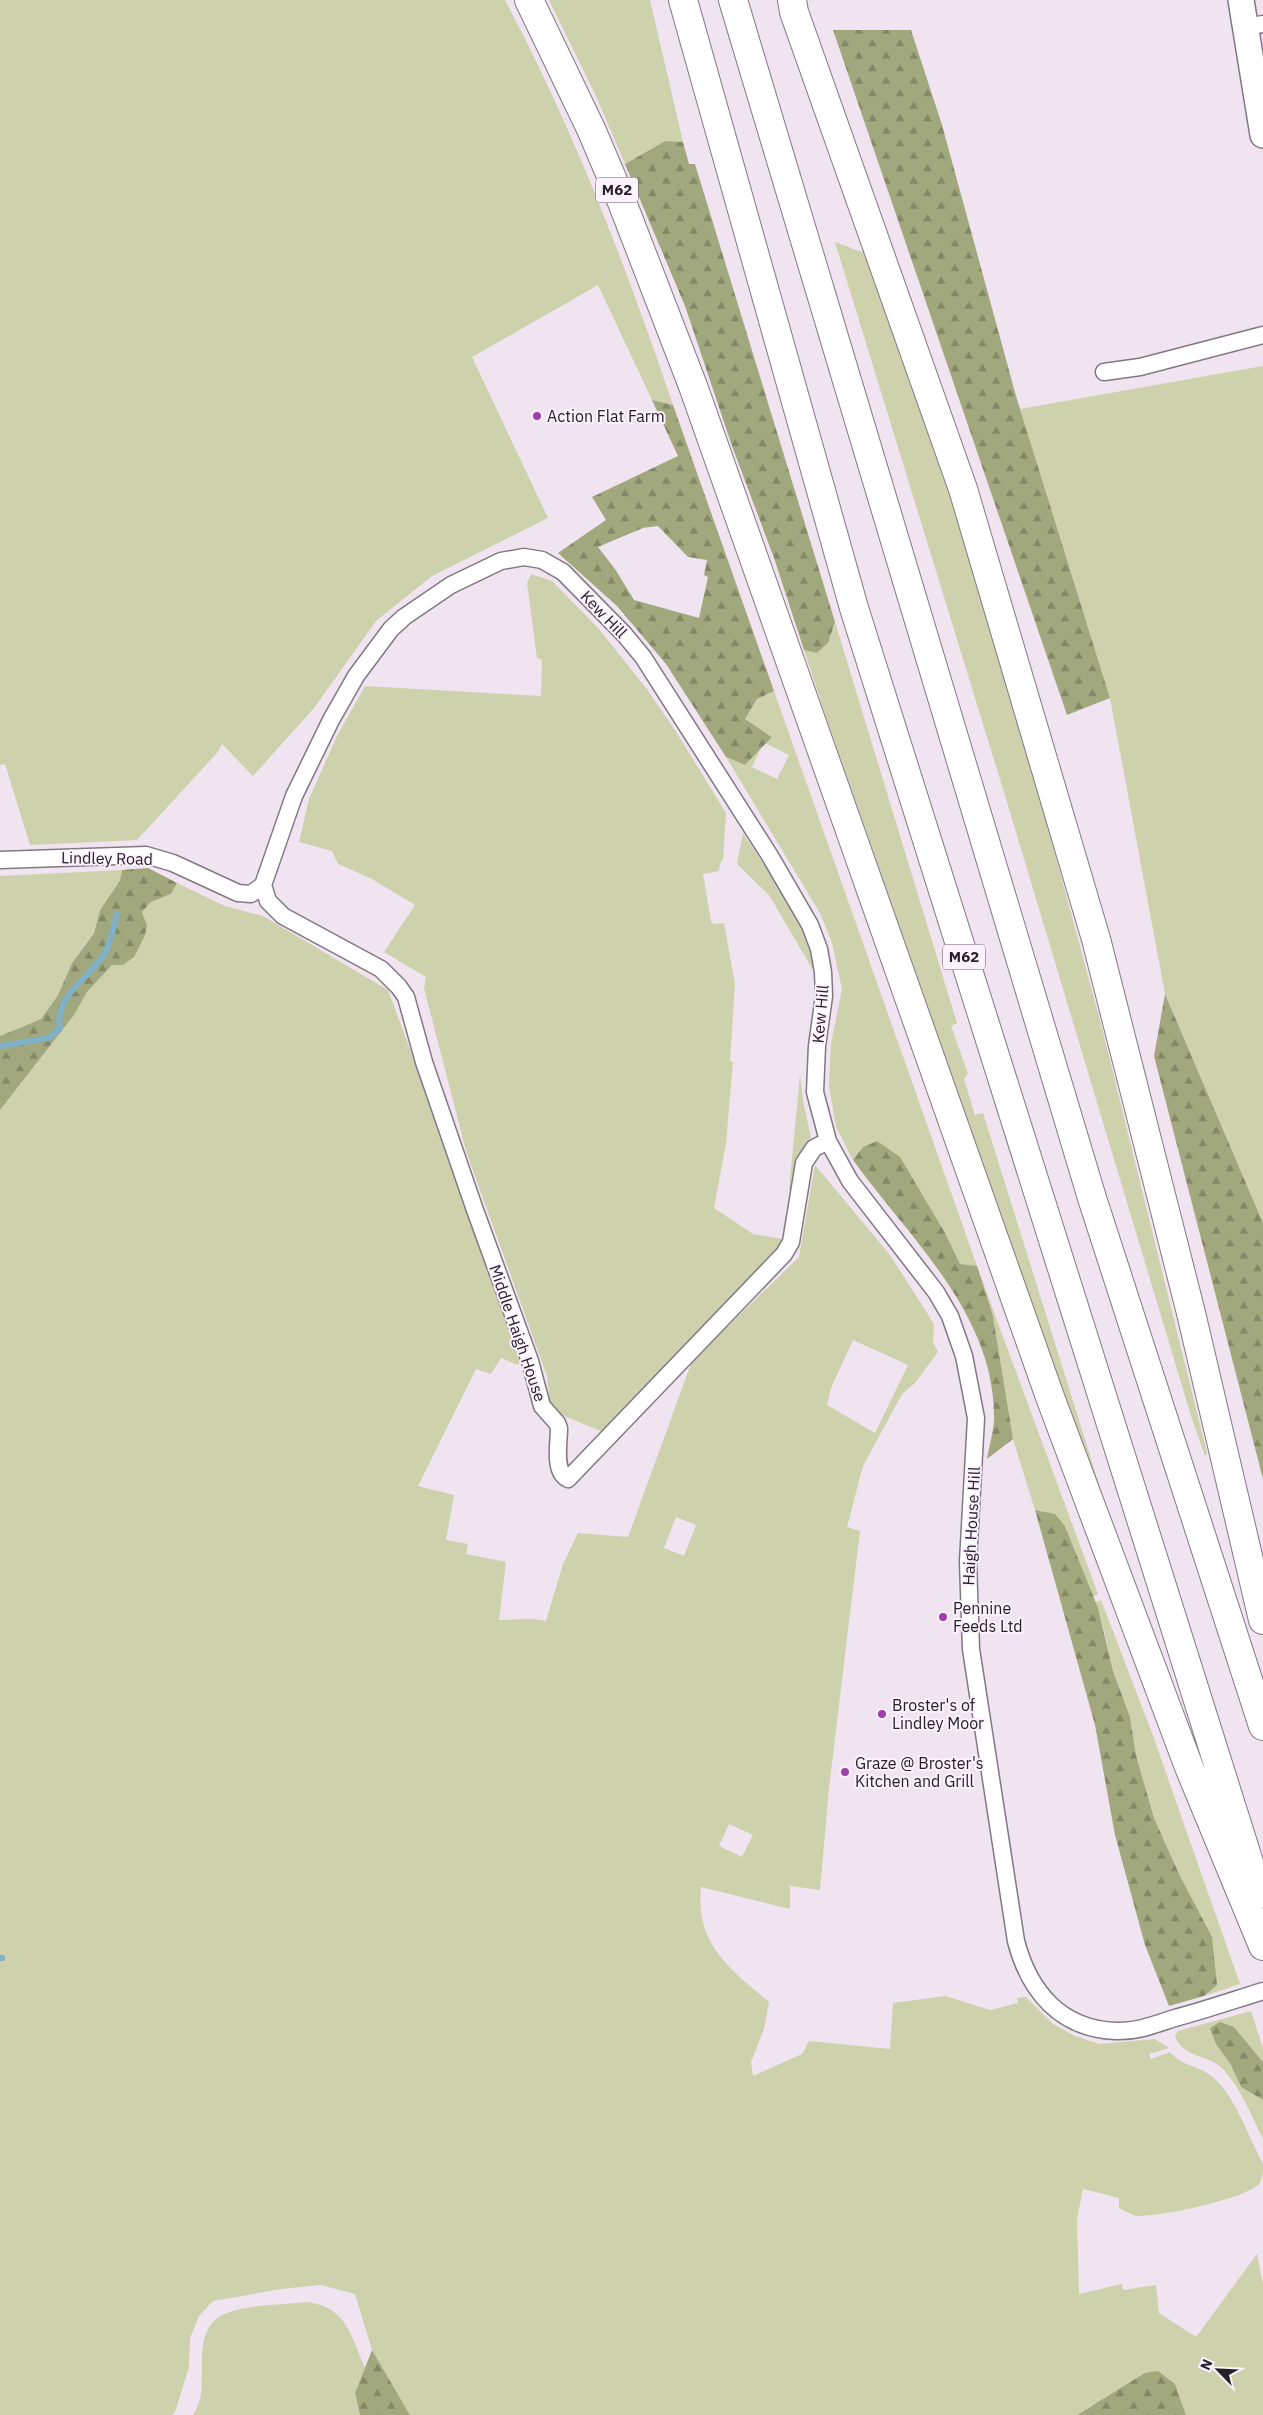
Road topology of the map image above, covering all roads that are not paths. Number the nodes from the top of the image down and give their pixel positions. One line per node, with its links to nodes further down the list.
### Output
1 (529, 0): 17 (highway, M62)
2 (683, 0): 16 (highway, M62)
3 (733, 0): 15 (highway)
4 (792, 0): 14 (highway)
5 (1241, 0): 6 (main road)
6 (1254, 26): 7 (main road)
7 (1263, 135)
8 (1263, 335): 9 (street)
9 (1104, 372)
10 (0, 860): 11 (street, Lindley Road)
11 (263, 885): 12 (street, Kew Hill); 13 (street, Middle Haigh House)
12 (816, 1092): 13 (street, Haigh House Hill)
13 (828, 1141): 18 (street, Haigh House Hill)
14 (1263, 1620)
15 (1263, 1726)
16 (1263, 1908)
17 (1263, 1946)
18 (1263, 1991)

